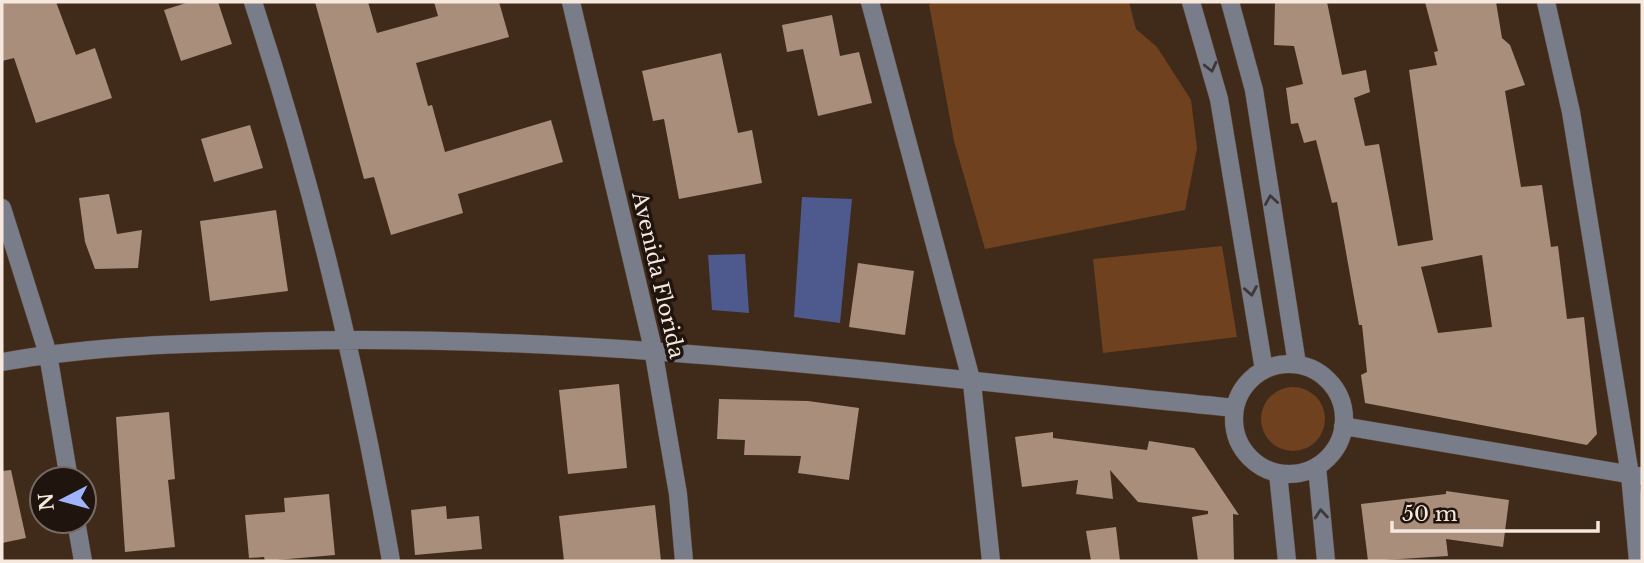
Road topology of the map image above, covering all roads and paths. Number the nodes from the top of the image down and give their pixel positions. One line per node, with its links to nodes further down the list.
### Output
1 (253, 2): 8 (street)
2 (570, 2): 9 (street, Avenida Florida)
3 (870, 2): 14 (street)
4 (1191, 2): 13 (street, one-way to 13)
5 (1230, 2): 12 (street, one-way to 5)
6 (1546, 2): 20 (street)
7 (2, 208): 10 (street)
8 (348, 340): 9 (street); 10 (street); 23 (street)
9 (653, 349): 14 (street); 24 (street, Avenida Florida)
10 (48, 354): 11 (street); 17 (street)
11 (2, 362)
12 (1297, 364): 13 (street); 16 (street)
13 (1264, 370): 15 (street)
14 (972, 383): 15 (street); 25 (street)
15 (1235, 408): 19 (street)
16 (1343, 426): 18 (street); 20 (street)
17 (67, 465)
18 (1317, 467): 19 (street); 27 (street, one-way to 18)
19 (1278, 473): 26 (street)
20 (1636, 476): 28 (street)
21 (78, 535): 22 (street)
22 (83, 561)
23 (391, 561)
24 (684, 561)
25 (990, 561)
26 (1287, 561)
27 (1326, 561)
28 (1638, 561)

